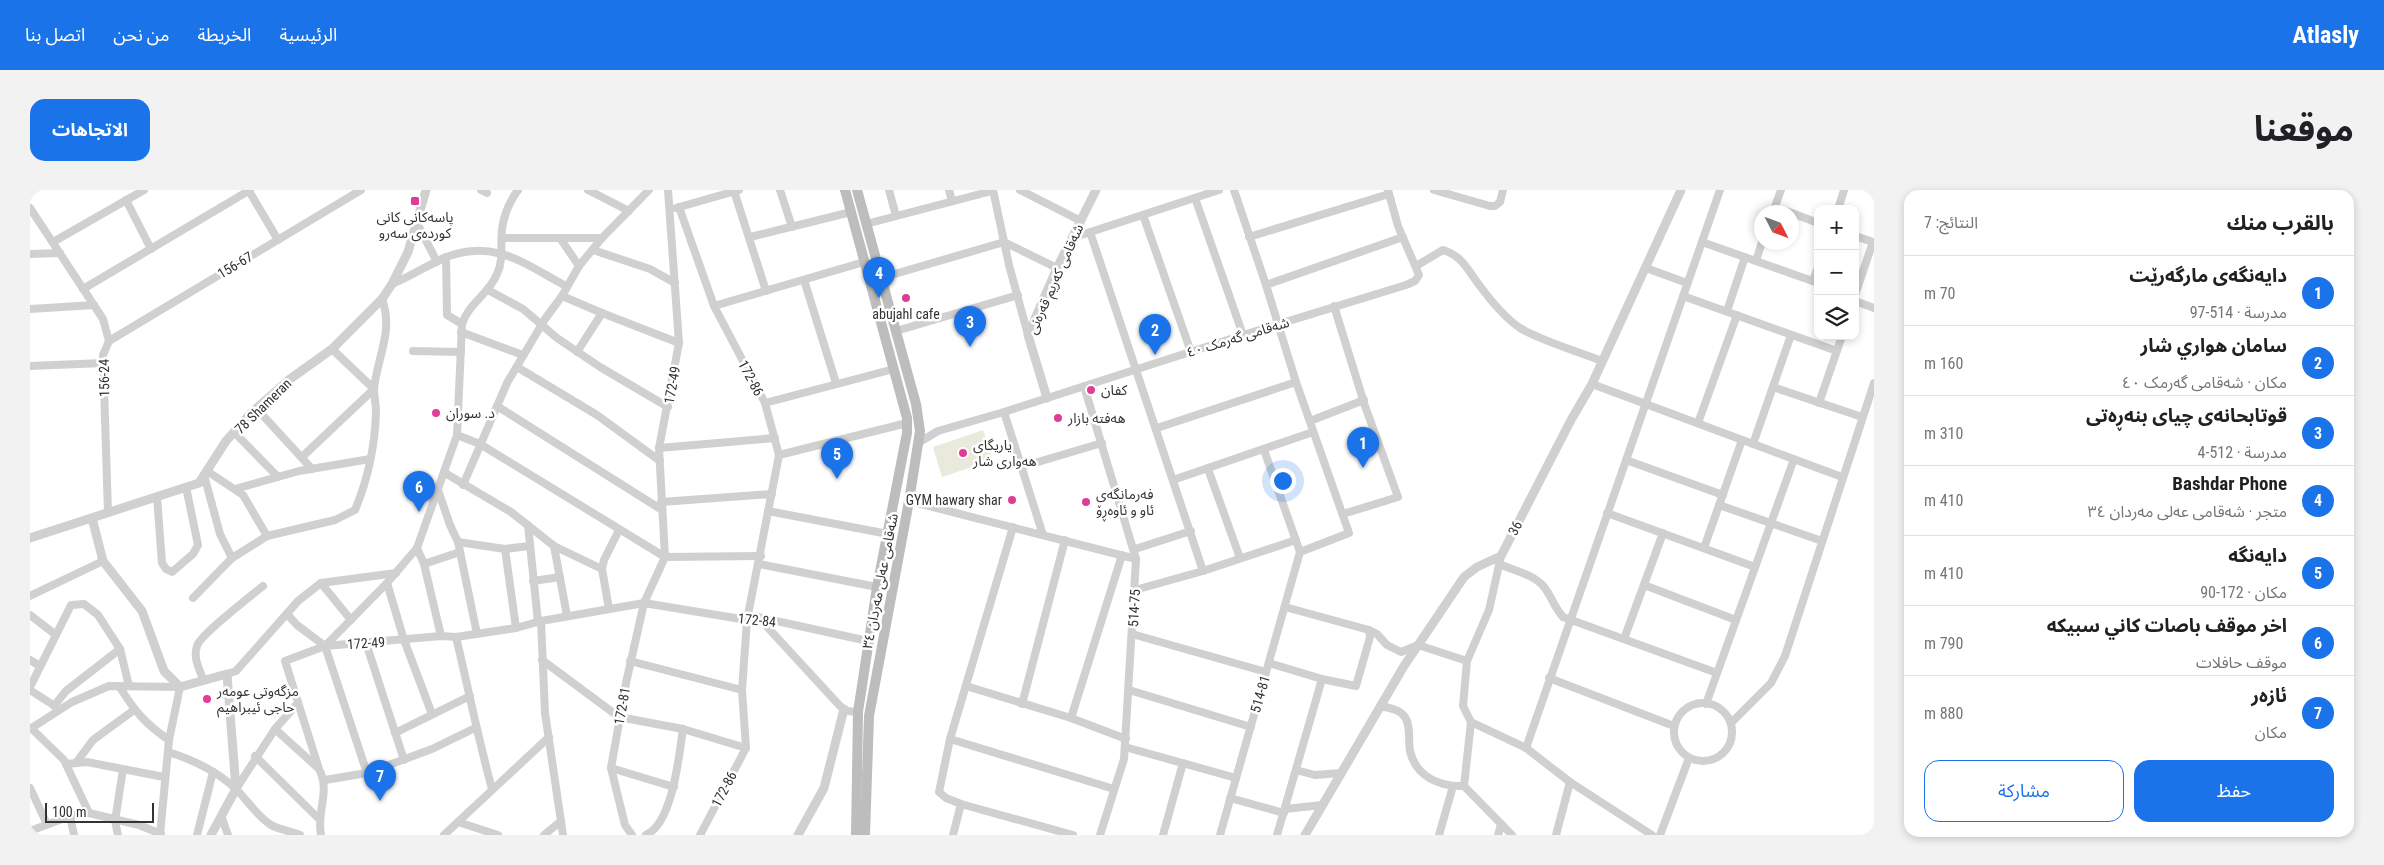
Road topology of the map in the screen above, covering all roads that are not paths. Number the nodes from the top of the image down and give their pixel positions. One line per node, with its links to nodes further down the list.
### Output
1 (144, 190): 28 (street)
2 (250, 190): 54 (street); 58 (street)
3 (361, 190): 54 (street, 156-67)
4 (426, 190): 40 (street, 78 Shameran)
5 (518, 190): 50 (street)
6 (588, 190): 35 (street)
7 (649, 190): 35 (street)
8 (668, 190): 34 (street, 172-49)
9 (780, 190): 44 (street)
10 (845, 190): 36 (main road, شەقامی عەلی مەردان ٣٤)
11 (857, 190): 43 (main road, شەقامی عەلی مەردان ٣٤)
12 (889, 190): 38 (street)
13 (949, 190): 29 (street)
14 (1020, 190): 41 (street)
15 (1096, 190): 41 (street, شەقامی کەریم قەرەنی)
16 (1218, 190): 27 (street)
17 (1234, 190): 47 (street)
18 (1434, 190): 19 (street)
19 (1503, 190)
20 (1681, 190): 72 (street, 36)
21 (1720, 190): 57 (street)
22 (1781, 190): 30 (street)
23 (1844, 190): 31 (street)
24 (736, 191): 32 (street); 46 (street)
25 (992, 191): 29 (street); 56 (street)
26 (1388, 192): 47 (street); 48 (street)
27 (1195, 198): 37 (street); 103 (street)
28 (126, 200): 55 (street); 58 (street)
29 (952, 201): 38 (street)
30 (1776, 205)
31 (1839, 205)
32 (679, 207): 34 (street); 91 (street, 172-86)
33 (30, 208): 55 (street, 156-24)
34 (670, 210): 79 (street, 172-49)
35 (629, 211): 52 (street)
36 (851, 212): 44 (street); 68 (main road, شەقامی عەلی مەردان ٣٤)
37 (1143, 215): 45 (street); 113 (street)
38 (896, 216): 43 (street)
39 (1799, 216): 42 (street)
40 (416, 221): 67 (street); 78 (street, 78 Shameran)
41 (1081, 221): 53 (street, شەقامی کەریم قەرەنی)
42 (1814, 222)
43 (866, 224): 73 (main road, شەقامی عەلی مەردان ٣٤)
44 (792, 227): 46 (street)
45 (1090, 232): 53 (street); 120 (street)
46 (750, 237): 84 (street)
47 (1249, 237): 80 (street)
48 (1403, 237): 70 (street); 80 (street)
49 (1859, 237): 77 (street)
50 (503, 238): 51 (street); 62 (street)
51 (560, 238): 52 (street); 69 (street)
52 (602, 238): 59 (street)
53 (1072, 238): 71 (street, شەقامی کەریم قەرەنی)
54 (278, 240): 106 (street, 156-67)
55 (53, 242): 61 (street, 156-24)
56 (1004, 242): 71 (street); 73 (street); 86 (street)
57 (1702, 242): 65 (street); 76 (street)
58 (151, 249): 82 (street)
59 (593, 250): 69 (street); 79 (street)
60 (1759, 250): 66 (street)
61 (60, 253): 63 (street); 82 (street, 156-24)
62 (501, 253): 64 (street); 81 (street); 83 (street)
63 (30, 254)
64 (446, 257): 67 (street); 100 (street)
65 (1745, 257): 66 (street); 95 (street)
66 (1756, 261): 75 (street)
67 (437, 262): 78 (street)
68 (864, 262): 74 (street); 119 (main road, شەقامی عەلی مەردان ٣٤)
69 (579, 266): 81 (street)
70 (1416, 266): 92 (street, شەقامی گەرمک ٤٠); 115 (street)
71 (1057, 268): 102 (street, شەقامی کەریم قەرەنی)
72 (1646, 268): 76 (street); 115 (street, 36)
73 (881, 278): 101 (main road, شەقامی عەلی مەردان ٣٤)
74 (804, 280): 84 (street); 122 (street)
75 (1814, 282)
76 (1687, 283): 87 (street)
77 (1859, 283)
78 (392, 284): 88 (street, 78 Shameran)
79 (675, 284): 107 (street, 172-49)
80 (1266, 285): 98 (street)
81 (566, 286): 85 (street)
82 (84, 289): 90 (street, 156-24)
83 (488, 290): 99 (street); 100 (street)
84 (766, 291): 91 (street)
85 (562, 296): 96 (street); 99 (street)
86 (1018, 296): 101 (street); 102 (street)
87 (1683, 296): 95 (street); 132 (street)
88 (382, 299): 108 (street, 78 Shameran); 127 (street)
89 (1859, 302): 94 (street)
90 (94, 305): 93 (street); 106 (street, 156-24)
91 (714, 306): 130 (street, 172-86)
92 (1334, 306): 98 (street, شەقامی گەرمک ٤٠); 129 (street)
93 (30, 308)
94 (1874, 308)
95 (1727, 311): 97 (street)
96 (602, 313): 107 (street); 112 (street)
97 (1737, 315): 104 (street); 140 (street)
98 (1278, 325): 103 (street, شەقامی گەرمک ٤٠); 121 (street)
99 (542, 326): 112 (street); 114 (street)
100 (461, 328): 111 (street); 114 (street)
101 (896, 331): 142 (main road, شەقامی عەلی مەردان ٣٤)
102 (1028, 335): 128 (street, شەقامی کەریم قەرەنی)
103 (1243, 335): 113 (street, شەقامی گەرمک ٤٠)
104 (1791, 335): 109 (street); 126 (street)
105 (1841, 340): 109 (street)
106 (109, 341): 116 (street, 156-24)
107 (679, 343): 134 (street, 172-49)
108 (332, 349): 127 (street); 135 (street, 78 Shameran)
109 (1837, 351): 131 (street)
110 (413, 352): 111 (street)
111 (462, 352): 146 (street)
112 (577, 352): 134 (street)
113 (1191, 352): 120 (street, شەقامی گەرمک ٤٠)
114 (523, 354): 118 (street)
115 (1602, 361): 124 (street, 36)
116 (103, 363): 117 (street); 180 (street, 156-24)
117 (30, 366)
118 (517, 367): 133 (street); 159 (street)
119 (894, 369): 122 (street); 139 (main road, شەقامی عەلی مەردان ٣٤)
120 (1136, 369): 125 (street, شەقامی گەرمک ٤٠); 141 (street)
121 (1296, 382): 138 (street); 141 (street)
122 (836, 383): 130 (street)
123 (1874, 383): 137 (street)
124 (1592, 384): 132 (street); 215 (street, 36)
125 (1084, 386): 128 (street, شەقامی گەرمک ٤٠); 150 (street, 514-75)
126 (1773, 387): 131 (street); 152 (street)
127 (374, 389): 156 (street); 157 (street)
128 (1047, 398): 136 (street, شەقامی گەرمک ٤٠)
129 (1364, 400): 138 (street); 182 (street)
130 (765, 403): 147 (street, 172-86)
131 (1820, 403): 137 (street)
132 (1646, 404): 140 (street); 160 (street)
133 (497, 406): 151 (street); 178 (street)
134 (668, 407): 153 (street, 172-49)
135 (257, 409): 144 (street, 78 Shameran); 156 (street)
136 (1004, 412): 143 (street, شەقامی گەرمک ٤٠); 161 (street)
137 (1862, 417): 167 (street)
138 (1310, 421): 145 (street)
139 (907, 423): 155 (street); 188 (main road, شەقامی عەلی مەردان ٣٤)
140 (1698, 424): 148 (street)
141 (1157, 428): 168 (street)
142 (920, 431): 143 (street, شەقامی گەرمک ٤٠); 149 (main road, شەقامی عەلی مەردان ٣٤)
143 (938, 431): 149 (street, شەقامی گەرمک ٤٠)
144 (234, 432): 164 (street, 78 Shameran); 166 (street)
145 (1313, 432): 154 (street); 182 (street)
146 (457, 435): 151 (street); 165 (street)
147 (775, 438): 153 (street); 155 (street, 172-86)
148 (1742, 440): 152 (street); 174 (street)
149 (918, 443): 176 (main road, شەقامی عەلی مەردان ٣٤)
150 (1102, 443): 161 (street); 205 (street, 514-75)
151 (480, 444): 169 (street); 187 (street)
152 (1753, 444): 158 (street)
153 (659, 448): 159 (street, 172-49)
154 (1264, 450): 163 (street); 196 (street)
155 (779, 455): 173 (street, 172-86)
156 (302, 457): 162 (street)
157 (370, 459): 162 (street); 193 (street)
158 (1794, 459): 167 (street); 184 (street)
159 (660, 460): 178 (street, 172-49)
160 (1626, 460): 174 (street); 181 (street)
161 (1021, 468): 192 (street)
162 (312, 469): 166 (street)
163 (1208, 469): 168 (street); 213 (street)
164 (205, 473): 170 (street, 78 Shameran); 171 (street); 211 (street)
165 (445, 473): 169 (street); 172 (street)
166 (278, 477): 171 (street)
167 (1842, 477): 197 (street)
168 (1173, 480): 190 (street)
169 (463, 485): 185 (street)
170 (186, 487): 175 (street, 78 Shameran); 175 (street)
171 (235, 489): 193 (street)
172 (438, 490): 198 (street); 201 (street)
173 (772, 494): 178 (street); 179 (street, 172-86)
174 (1723, 495): 177 (street)
175 (157, 497): 180 (street, 78 Shameran)
176 (910, 501): 186 (street); 189 (main road, شەقامی عەلی مەردان ٣٤)
177 (1719, 505): 184 (street); 202 (street)
178 (662, 506): 210 (street, 172-49)
179 (768, 511): 188 (street); 214 (street, 172-86)
180 (108, 513): 183 (street, 78 Shameran)
181 (1607, 513): 191 (street); 239 (street)
182 (1343, 514): 208 (street)
183 (92, 518): 194 (street, 78 Shameran); 216 (street)
184 (1771, 523): 197 (street); 218 (street)
185 (528, 525): 199 (street); 200 (street)
186 (1013, 527): 192 (street); 272 (street)
187 (619, 530): 210 (street); 219 (street)
188 (888, 531): 189 (main road); 204 (main road, شەقامی عەلی مەردان ٣٤)
189 (903, 531): 206 (main road, شەقامی عەلی مەردان ٣٤)
190 (1191, 531): 205 (street); 220 (street)
191 (1663, 533): 202 (street); 226 (street)
192 (1043, 535): 195 (street)
193 (267, 536): 211 (street)
194 (30, 538)
195 (1065, 540): 209 (street); 279 (street)
196 (1296, 540): 208 (street); 213 (street)
197 (1822, 541): 290 (street)
198 (458, 542): 203 (street); 207 (street)
199 (529, 546): 203 (street); 223 (street)
200 (554, 546): 219 (street); 222 (street)
201 (416, 548): 217 (street); 221 (street)
202 (1704, 548): 218 (street)
203 (505, 549): 244 (street)
204 (885, 549): 206 (main road); 228 (main road, شەقامی عەلی مەردان ٣٤)
205 (1135, 549): 212 (street, 514-75)
206 (899, 551): 362 (main road, شەقامی عەلی مەردان ٣٤)
207 (460, 552): 217 (street); 246 (street)
208 (1300, 552): 233 (street, 514-81)
209 (1122, 555): 212 (street); 288 (street)
210 (665, 557): 214 (street); 232 (street, 172-81)
211 (232, 558): 231 (street)
212 (1136, 558): 229 (street, 514-75)
213 (1240, 558): 220 (street)
214 (760, 560): 228 (street); 241 (street, 172-86)
215 (1500, 560): 239 (street); 255 (street); 260 (street)
216 (103, 561): 230 (street); 273 (street)
217 (424, 564): 249 (street)
218 (1755, 567): 242 (street)
219 (602, 570): 234 (street)
220 (1203, 571): 229 (street)
221 (396, 573): 224 (street); 225 (street)
222 (560, 577): 223 (street); 237 (street)
223 (533, 581): 243 (street)
224 (321, 583): 235 (street); 240 (street)
225 (387, 583): 240 (street); 252 (street)
226 (1644, 585): 242 (street); 251 (street)
227 (263, 586): 269 (street)
228 (877, 588): 253 (main road, شەقامی عەلی مەردان ٣٤)
229 (1135, 590): 247 (street, 514-75)
230 (30, 596)
231 (193, 598)
232 (644, 603): 234 (street, 172-49); 241 (street, 172-84); 261 (street, 172-81)
233 (1285, 607): 245 (street); 262 (street, 514-81)
234 (609, 609): 237 (street, 172-49)
235 (287, 614): 256 (street); 266 (street)
236 (30, 615): 248 (street)
237 (567, 616): 243 (street, 172-49)
238 (758, 617): 241 (street, 172-84); 253 (street, 172-84); 283 (street)
239 (1569, 619): 251 (street); 267 (street)
240 (351, 620): 256 (street)
241 (747, 620): 275 (street, 172-86)
242 (1736, 620): 265 (street)
243 (539, 621): 244 (street, 172-49); 259 (street)
244 (516, 628): 246 (street, 172-49)
245 (1369, 630): 255 (street); 268 (street)
246 (477, 634): 250 (street, 172-49)
247 (1132, 634): 264 (street); 276 (street, 514-75)
248 (56, 635): 257 (street); 263 (street)
249 (441, 636): 250 (street, 172-49); 252 (street, 172-49)
250 (456, 637): 277 (street)
251 (1624, 639): 265 (street)
252 (404, 640): 254 (street, 172-49); 286 (street)
253 (868, 641): 285 (main road, شەقامی عەلی مەردان ٣٤)
254 (366, 644): 256 (street, 172-49); 297 (street)
255 (1418, 645): 260 (street); 281 (street)
256 (325, 646): 278 (street); 316 (street)
257 (120, 649): 271 (street); 282 (street)
258 (30, 660): 263 (street)
259 (542, 660): 287 (street); 298 (street)
260 (1467, 660): 289 (street)
261 (630, 661): 275 (street); 287 (street, 172-81)
262 (1269, 662): 264 (street, 514-81); 268 (street)
263 (40, 666): 274 (street)
264 (1266, 672): 292 (street, 514-81)
265 (1717, 673): 280 (street)
266 (227, 674): 269 (street); 327 (street)
267 (1549, 678): 291 (street); 303 (street)
268 (1322, 679): 314 (street)
269 (203, 680): 273 (street)
270 (119, 686): 271 (street); 282 (street); 284 (street)
271 (129, 686): 273 (street)
272 (966, 686): 279 (street); 299 (street)
273 (180, 687): 300 (street)
274 (30, 688): 282 (street)
275 (742, 690): 302 (street, 172-86)
276 (1129, 690): 292 (street); 301 (street, 514-75)
277 (470, 696): 286 (street); 293 (street)
278 (298, 704): 295 (street); 313 (street)
279 (1022, 704): 288 (street)
280 (1706, 704): 290 (street); 291 (street)
281 (1380, 706): 317 (street); 322 (street)
282 (57, 708): 294 (street)
283 (844, 709): 285 (street); 360 (street)
284 (134, 710): 300 (street); 308 (street)
285 (858, 712): 361 (main road, شەقامی عەلی مەردان ٣٤)
286 (432, 714): 297 (street)
287 (620, 716): 296 (street); 311 (street, 172-81)
288 (1071, 718): 301 (street)
289 (1472, 722): 303 (street); 323 (street)
290 (1731, 723): 306 (street)
291 (1674, 726): 306 (street)
292 (1251, 727): 319 (street, 514-81)
293 (476, 728): 307 (street); 326 (street)
294 (30, 729): 310 (street)
295 (275, 729): 305 (street); 313 (street)
296 (683, 729): 302 (street); 324 (street)
297 (395, 733): 307 (street)
298 (549, 737): 326 (street); 338 (street)
299 (950, 739): 328 (street); 330 (street)
300 (169, 740): 304 (street)
301 (1125, 743): 309 (street); 328 (street, 514-75)
302 (746, 748): 359 (street, 172-86)
303 (1526, 748): 321 (street)
304 (168, 752): 315 (street); 318 (street)
305 (255, 756): 327 (street); 336 (street)
306 (1689, 758): 375 (street)
307 (404, 760): 316 (street)
308 (76, 763): 310 (street); 312 (street)
309 (1183, 763): 319 (street); 366 (street)
310 (66, 764): 333 (street)
311 (611, 768): 324 (street); 358 (street, 172-81)
312 (123, 769): 318 (street); 337 (street)
313 (319, 769): 320 (street)
314 (1296, 770): 317 (street); 332 (street)
315 (212, 772): 327 (street); 348 (street)
316 (367, 773): 320 (street)
317 (1341, 773): 331 (street)
318 (164, 777): 344 (street)
319 (1236, 778): 329 (street, 514-81)
320 (325, 780): 336 (street)
321 (1570, 782): 373 (street); 374 (street)
322 (1454, 786): 323 (street); 370 (street)
323 (1464, 786): 341 (street)
324 (674, 787): 345 (street)
325 (30, 788): 340 (street)
326 (492, 788): 339 (street)
327 (236, 789): 335 (street); 342 (street)
328 (1114, 789): 365 (street, 514-75)
329 (1230, 798): 332 (street); 367 (street, 514-81)
330 (961, 804): 363 (street); 364 (street)
331 (1322, 805): 332 (street); 369 (street)
332 (1284, 811): 368 (street)
333 (89, 813): 334 (street); 337 (street)
334 (70, 816): 340 (street); 346 (street)
335 (222, 818): 349 (street); 350 (street)
336 (320, 820): 353 (street)
337 (115, 821): 344 (street); 347 (street)
338 (561, 821): 356 (street); 357 (street)
339 (458, 822): 354 (street); 355 (street)
340 (47, 824): 343 (street)
341 (1501, 824): 371 (street); 372 (street)
342 (272, 826): 351 (street); 352 (street)
343 (30, 831)
344 (161, 834)
345 (648, 834)
346 (74, 835)
347 (118, 835)
348 (196, 835)
349 (211, 835)
350 (228, 835)
351 (273, 835)
352 (300, 835)
353 (322, 835)
354 (444, 835)
355 (498, 835)
356 (544, 835)
357 (563, 835)
358 (632, 835)
359 (700, 835)
360 (798, 835)
361 (856, 835)
362 (865, 835)
363 (953, 835)
364 (1073, 835)
365 (1100, 835)
366 (1164, 835)
367 (1220, 835)
368 (1278, 835)
369 (1304, 835)
370 (1439, 835)
371 (1498, 835)
372 (1512, 835)
373 (1556, 835)
374 (1652, 835)
375 (1660, 835)

